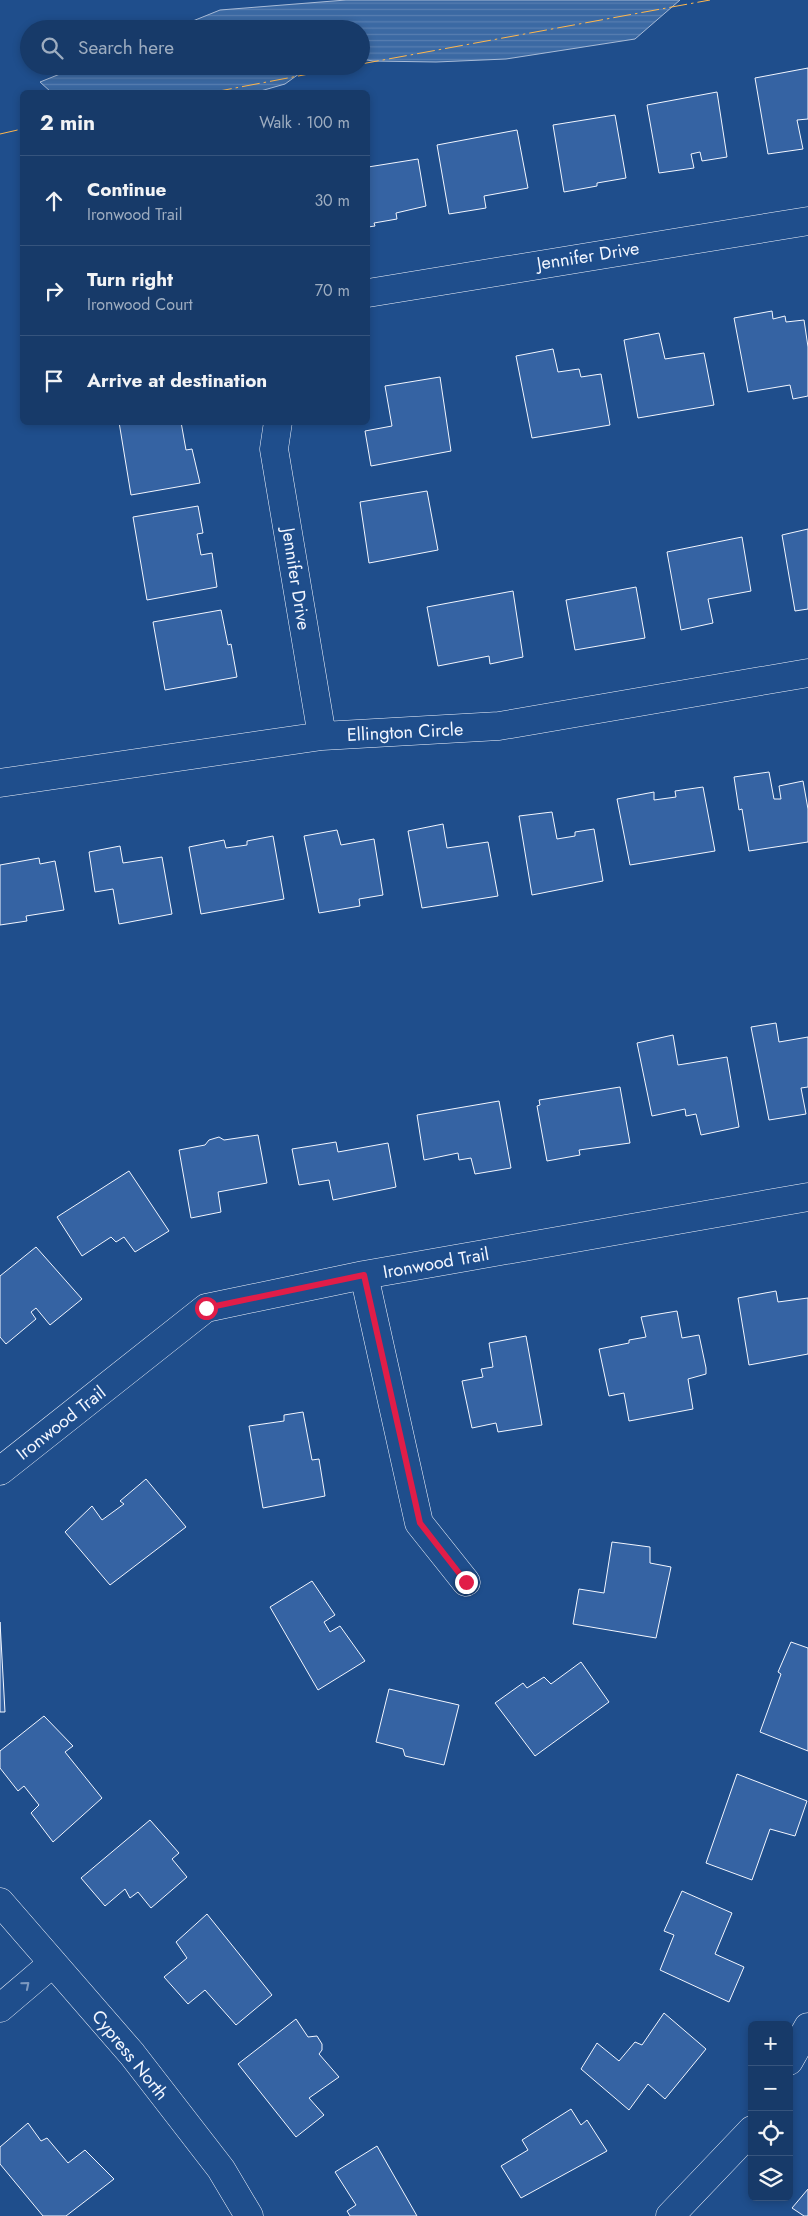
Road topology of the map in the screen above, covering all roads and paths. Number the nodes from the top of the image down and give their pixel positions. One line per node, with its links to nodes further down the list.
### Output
1 (808, 221): 2 (street, Jennifer Drive)
2 (370, 293)
3 (278, 425): 5 (street, Jennifer Drive)
4 (808, 673): 5 (street, Ellington Circle)
5 (322, 736): 6 (street, Ellington Circle)
6 (0, 783)
7 (808, 1197): 8 (street, Ironwood Trail)
8 (364, 1275): 9 (street, Ironwood Trail); 10 (street)
9 (0, 1472)
10 (466, 1582)
11 (4, 1917): 12 (street, Cypress North)
12 (53, 1963): 13 (street, one-way to 12); 17 (street, Cypress North)
13 (0, 2008)
14 (808, 2027): 15 (street)
15 (793, 2054)
16 (748, 2134): 18 (street)
17 (249, 2216)
18 (670, 2216)

